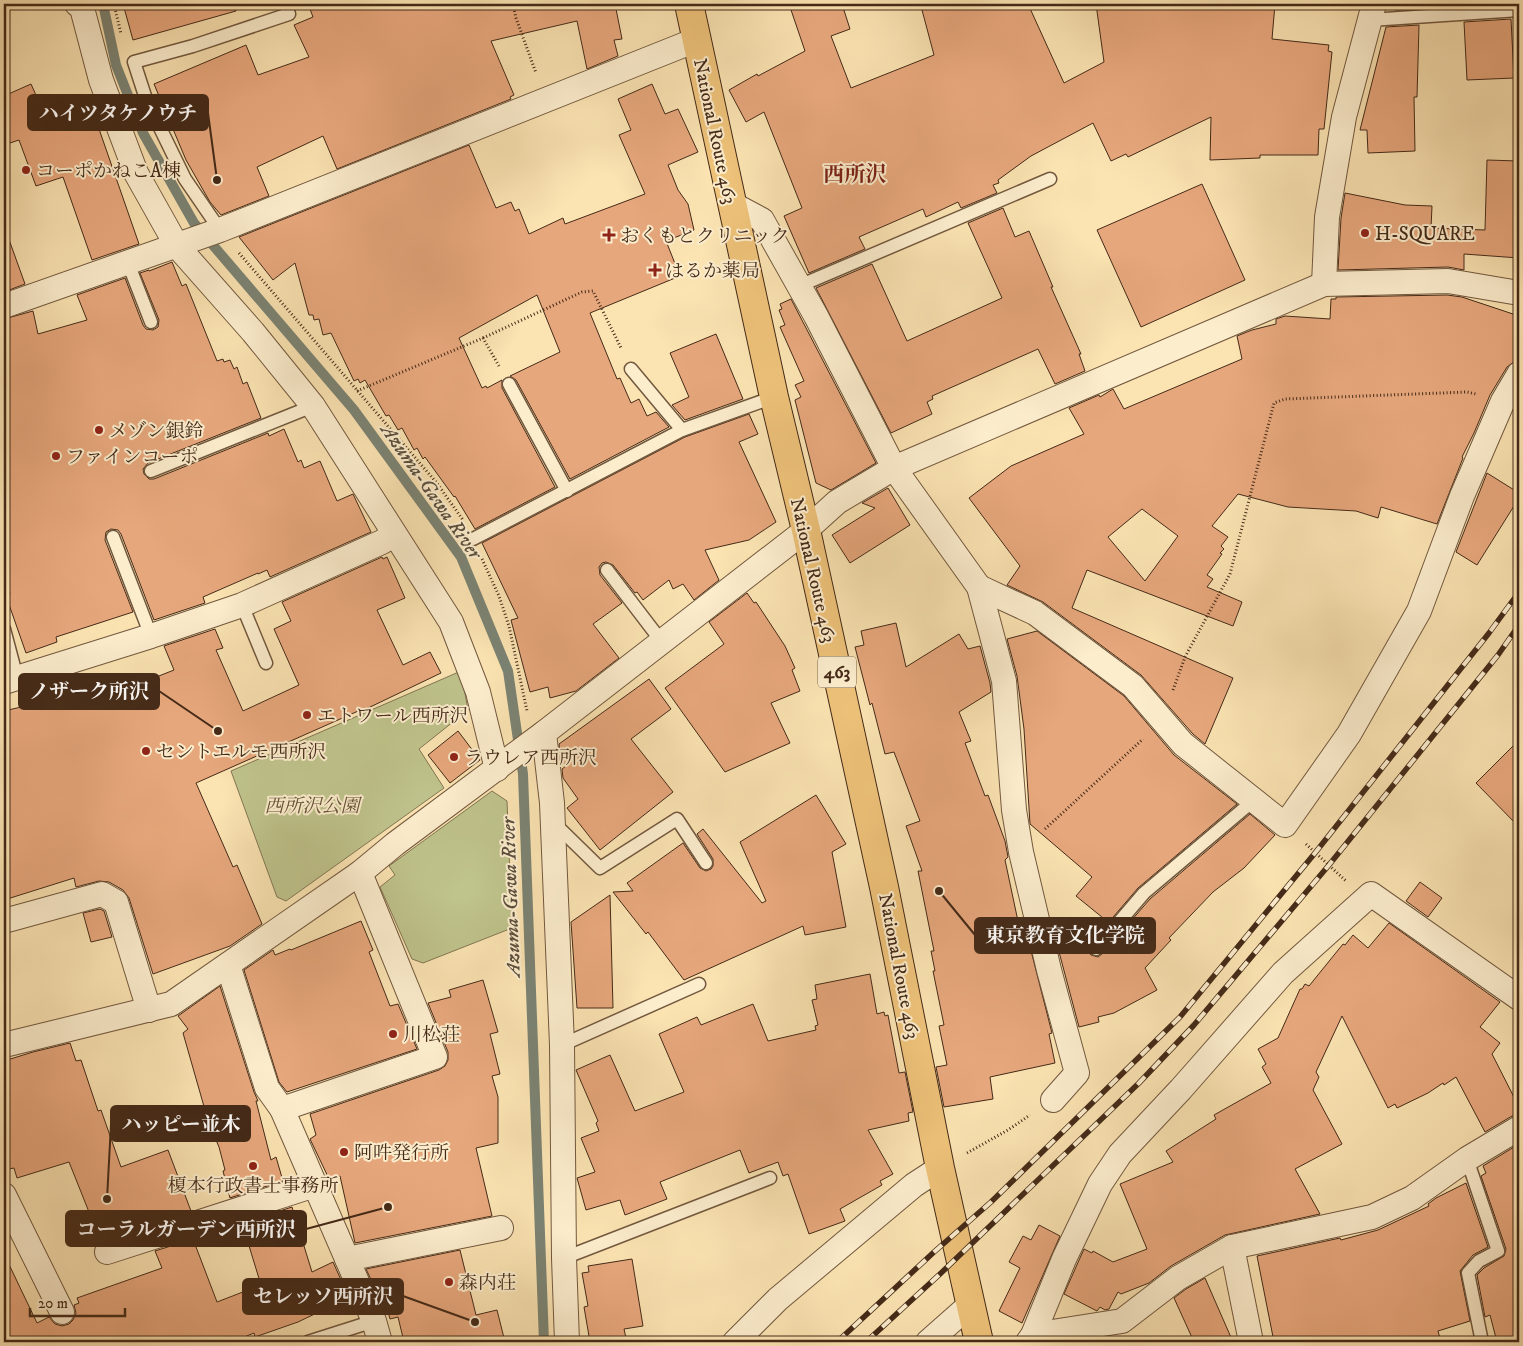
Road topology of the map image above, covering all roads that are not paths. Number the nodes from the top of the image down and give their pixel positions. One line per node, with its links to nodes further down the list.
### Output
1 (285, 4): 9 (lane)
2 (689, 4): 6 (highway, National Route 463 / 463)
3 (80, 5): 10 (street)
4 (1519, 10): 5 (lane)
5 (1372, 12): 12 (street)
6 (696, 40): 8 (highway, National Route 463 / 463); 9 (street)
7 (1050, 178): 13 (lane)
8 (732, 204): 13 (street); 20 (highway, National Route 463 / 463)
9 (217, 231): 10 (street)
10 (184, 243): 11 (street); 21 (street)
11 (128, 263): 15 (street); 16 (lane)
12 (1324, 284): 14 (street); 23 (street)
13 (799, 286): 23 (street)
14 (1519, 293)
15 (4, 306)
16 (151, 322)
17 (631, 369): 22 (lane)
18 (1519, 374): 40 (street)
19 (509, 384): 25 (lane)
20 (774, 398): 22 (lane); 26 (highway, National Route 463 / 463)
21 (313, 406): 24 (lane); 27 (street)
22 (682, 430): 25 (lane)
23 (894, 468): 26 (street); 31 (street)
24 (151, 470)
25 (567, 491): 29 (lane)
26 (806, 530): 35 (street); 56 (highway, National Route 463 / 463)
27 (394, 534): 32 (street); 39 (street)
28 (113, 537): 34 (lane)
29 (473, 539)
30 (607, 570): 35 (lane)
31 (979, 587): 40 (street); 52 (street)
32 (242, 605): 34 (street); 36 (lane)
33 (4, 629): 37 (lane)
34 (151, 636): 37 (street)
35 (662, 642): 38 (street)
36 (266, 663)
37 (11, 680)
38 (538, 737): 39 (street); 41 (street)
39 (503, 763): 43 (street)
40 (1253, 801): 45 (lane)
41 (552, 822): 42 (lane); 50 (street)
42 (706, 863)
43 (360, 873): 46 (street); 53 (street)
44 (4, 921): 49 (street)
45 (1096, 948)
46 (228, 965): 49 (street); 53 (street)
47 (699, 984): 50 (lane)
48 (1519, 998): 68 (street)
49 (149, 1010): 51 (street)
50 (562, 1044): 63 (street)
51 (4, 1045)
52 (1053, 1100)
53 (282, 1109): 58 (street)
54 (1519, 1128): 55 (street)
55 (1467, 1159): 61 (street); 75 (lane)
56 (940, 1168): 65 (highway, National Route 463 / 463); 71 (street)
57 (770, 1178): 63 (lane)
58 (315, 1185): 62 (street); 64 (street)
59 (4, 1195): 66 (street)
60 (501, 1228): 64 (street)
61 (1232, 1247): 68 (street); 74 (street)
62 (107, 1252)
63 (564, 1258): 70 (street)
64 (347, 1259): 67 (street)
65 (971, 1304): 72 (street); 73 (highway, National Route 463 / 463)
66 (62, 1312)
67 (377, 1331): 69 (lane)
68 (1031, 1339)
69 (308, 1342)
70 (567, 1342)
71 (735, 1342)
72 (928, 1342)
73 (979, 1342)
74 (1252, 1342)
75 (1482, 1342)

